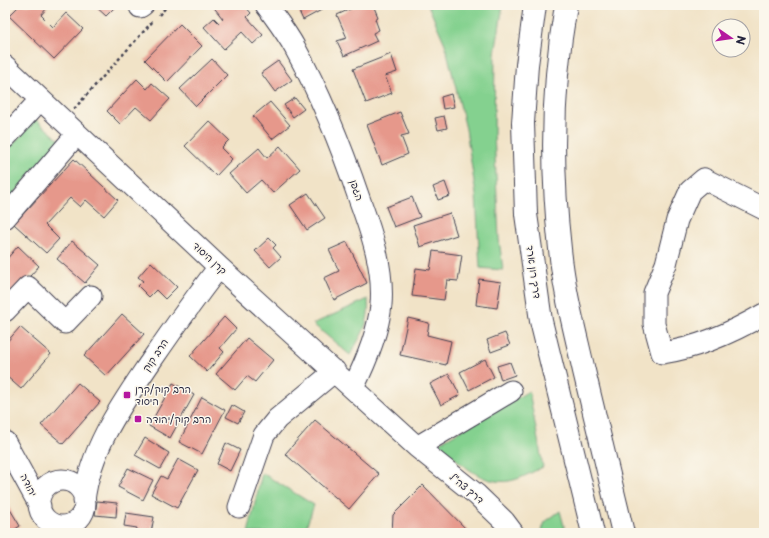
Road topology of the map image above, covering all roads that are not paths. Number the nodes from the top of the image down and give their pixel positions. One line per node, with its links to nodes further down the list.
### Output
1 (266, 5): 15 (street, הגפן)
2 (535, 5): 25 (main road, דרך רון ארד)
3 (566, 5): 26 (main road)
4 (5, 66): 5 (street, קרן היסוד)
5 (40, 100): 6 (street, קרן היסוד); 7 (street)
6 (70, 127): 9 (street); 10 (street, קרן היסוד)
7 (5, 138)
8 (764, 209): 13 (street)
9 (5, 218)
10 (219, 267): 14 (street, קרן היסוד); 18 (street, הרב קוק)
11 (91, 296): 12 (street)
12 (5, 311)
13 (764, 314)
14 (335, 371): 15 (street, קרן היסוד); 21 (street)
15 (354, 388): 17 (street, קרן היסוד)
16 (511, 391): 17 (street)
17 (417, 447): 24 (street, דרך צה"ל)
18 (98, 449): 20 (street, הרב קוק); 22 (street, הרב קוק)
19 (9, 451): 20 (street, יהודה); 23 (street, יהודה)
20 (54, 483): 22 (street); 23 (street)
21 (239, 506)
22 (79, 517): 23 (street)
23 (46, 520)
24 (513, 533)
25 (594, 533)
26 (623, 533)

